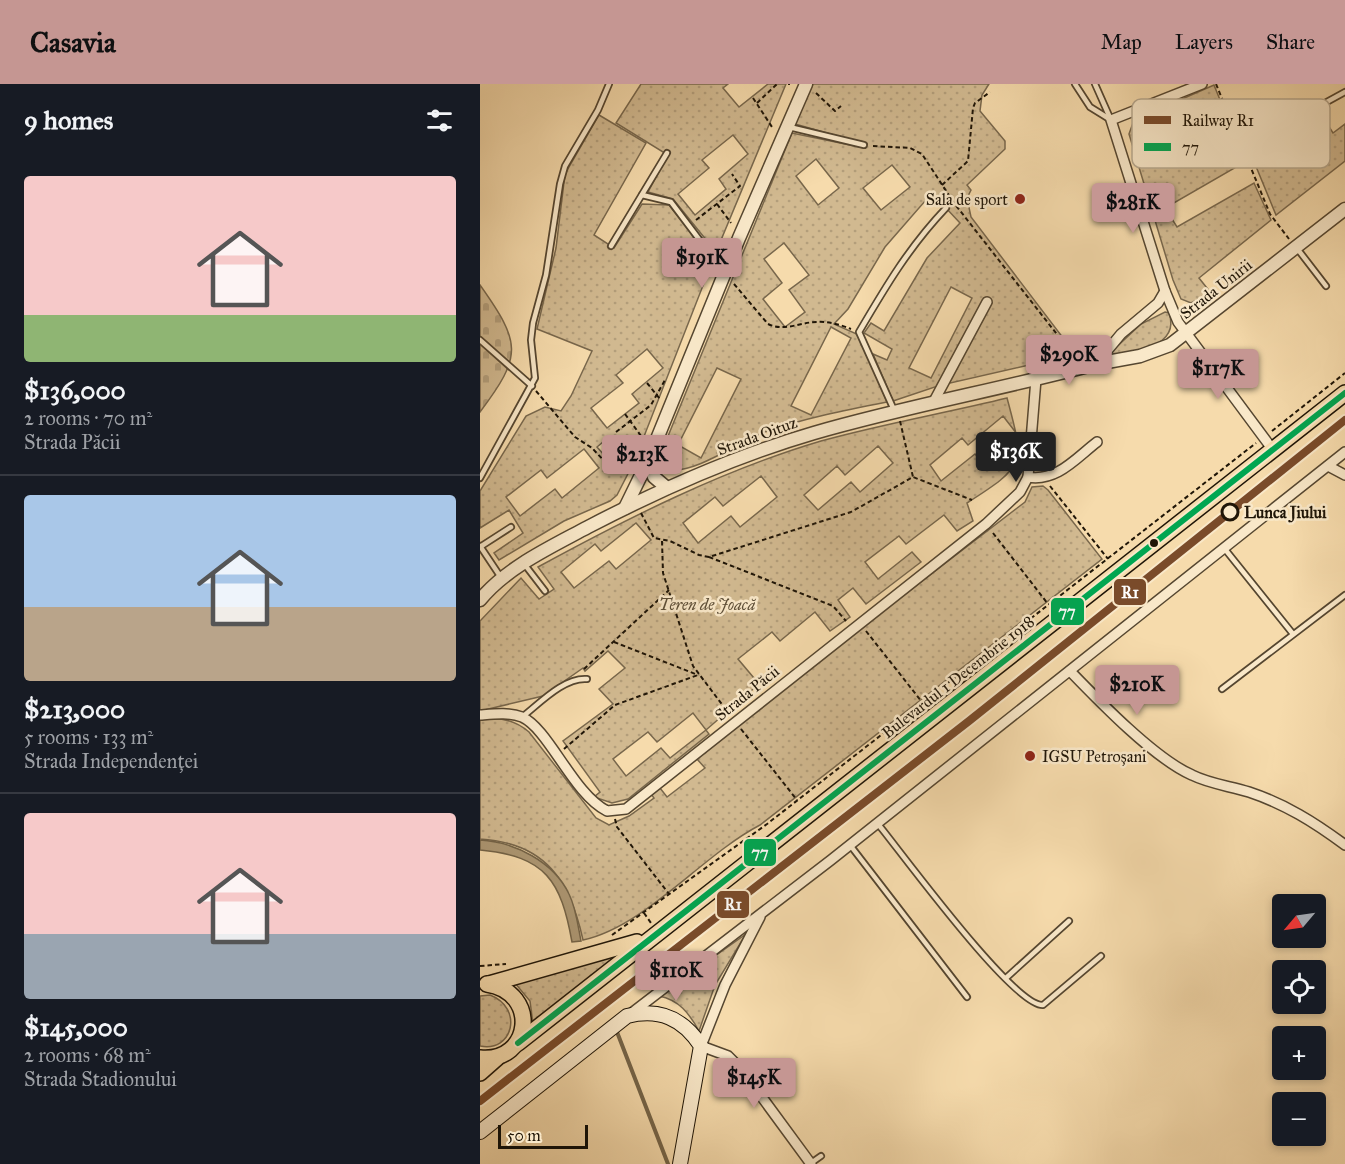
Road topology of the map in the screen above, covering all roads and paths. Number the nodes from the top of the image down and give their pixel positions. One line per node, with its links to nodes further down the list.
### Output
1 (609, 84): 46 (lane)
2 (777, 84): 14 (path)
3 (1075, 84): 17 (lane)
4 (1095, 84): 17 (lane)
5 (1202, 84): 11 (street)
6 (1216, 84): 12 (path)
7 (808, 85): 15 (path); 18 (street)
8 (990, 92): 24 (path)
9 (1345, 92): 13 (lane)
10 (753, 98): 14 (path)
11 (1164, 99)
12 (1222, 99)
13 (1330, 100)
14 (756, 103): 19 (path)
15 (841, 106)
16 (1132, 112): 17 (street)
17 (1111, 120): 35 (street)
18 (786, 126): 20 (lane); 33 (street)
19 (772, 127)
20 (864, 145): 24 (path)
21 (667, 153): 25 (lane)
22 (1251, 168): 32 (path)
23 (732, 174): 26 (path)
24 (942, 185): 40 (path)
25 (642, 195): 31 (lane); 33 (lane)
26 (717, 204): 29 (path); 30 (path)
27 (946, 208): 37 (lane)
28 (1345, 209): 32 (street, Strada Unirii)
29 (696, 220)
30 (731, 223)
31 (611, 246)
32 (1296, 247): 34 (lane); 38 (street, Strada Unirii)
33 (725, 273): 37 (path); 60 (street)
34 (1326, 286)
35 (1166, 291): 38 (street); 41 (street)
36 (987, 302): 50 (street)
37 (859, 332): 52 (lane)
38 (1186, 335): 41 (street, Strada Oituz); 55 (street, Strada Unirii)
39 (480, 340): 46 (lane)
40 (1074, 357)
41 (1096, 364): 43 (street, Strada Oituz)
42 (1345, 373): 55 (path)
43 (1036, 379): 50 (street, Strada Oituz); 64 (street)
44 (665, 380): 48 (path)
45 (647, 383): 48 (path)
46 (532, 386): 65 (lane); 66 (path)
47 (1345, 393): 58 (main road, Bulevardul 1 Decembrie 1918)
48 (657, 395): 49 (path); 53 (path)
49 (662, 401)
50 (933, 403): 52 (street, Strada Oituz)
51 (625, 414): 53 (path)
52 (897, 417): 63 (path); 68 (street, Strada Oituz)
53 (630, 421): 54 (path); 57 (path)
54 (616, 432)
55 (1263, 437): 58 (street, Strada Unirii); 77 (path)
56 (1097, 441): 67 (street)
57 (646, 442)
58 (1273, 450): 107 (main road, Bulevardul 1 Decembrie 1918)
59 (1345, 452): 61 (street)
60 (648, 461): 66 (street); 68 (street)
61 (1328, 466): 62 (street); 75 (street)
62 (1345, 475)
63 (914, 477): 69 (path); 76 (path)
64 (1028, 477): 67 (street); 71 (street, Strada Păcii)
65 (480, 478)
66 (640, 479): 70 (street)
67 (1044, 479): 77 (path)
68 (666, 488): 70 (street, Strada Oituz)
69 (972, 500)
70 (631, 505): 73 (path); 78 (street, Strada Oituz)
71 (986, 524): 84 (path); 85 (street, Strada Păcii)
72 (511, 527): 74 (lane)
73 (662, 541): 76 (path); 80 (path)
74 (480, 547): 79 (lane)
75 (1224, 548): 86 (lane); 89 (street)
76 (709, 557): 85 (path)
77 (1108, 558): 84 (path)
78 (523, 564): 79 (street, Strada Oituz); 81 (lane)
79 (502, 579): 83 (street, Strada Oituz)
80 (669, 590): 87 (path); 90 (path)
81 (545, 591)
82 (1345, 595): 86 (lane)
83 (480, 600)
84 (1048, 604): 93 (path)
85 (855, 625): 93 (path); 96 (street, Strada Păcii)
86 (1293, 634): 92 (lane)
87 (614, 642): 88 (path); 90 (path)
88 (584, 669)
89 (1070, 670): 100 (street); 101 (street)
90 (698, 675): 96 (path); 97 (path)
91 (587, 679): 95 (lane)
92 (1222, 688)
93 (922, 702): 98 (path)
94 (480, 715): 95 (street)
95 (522, 717): 99 (street)
96 (735, 722): 98 (path); 99 (street, Strada Păcii)
97 (572, 740)
98 (797, 800): 106 (path)
99 (614, 812): 103 (path)
100 (878, 823): 102 (street); 111 (lane)
101 (1345, 844)
102 (850, 846): 104 (street); 113 (lane)
103 (669, 894)
104 (761, 915): 114 (street); 116 (street)
105 (1069, 921): 111 (lane)
106 (611, 935)
107 (646, 940): 112 (main road, Bulevardul 1 Decembrie 1918); 115 (main road, Bulevardul 1 Decembrie 1918)
108 (1101, 956): 111 (lane)
109 (510, 964): 110 (path)
110 (480, 966)
111 (1006, 978)
112 (485, 984): 115 (main road)
113 (967, 997)
114 (627, 1016): 116 (main road); 120 (main road)
115 (518, 1043): 118 (main road, Bulevardul 1 Decembrie 1918)
116 (701, 1046): 122 (main road); 123 (street)
117 (480, 1058): 118 (main road)
118 (497, 1058): 119 (main road, Bulevardul 1 Decembrie 1918)
119 (480, 1073)
120 (480, 1132)
121 (821, 1156): 123 (lane)
122 (680, 1164)
123 (811, 1164)

